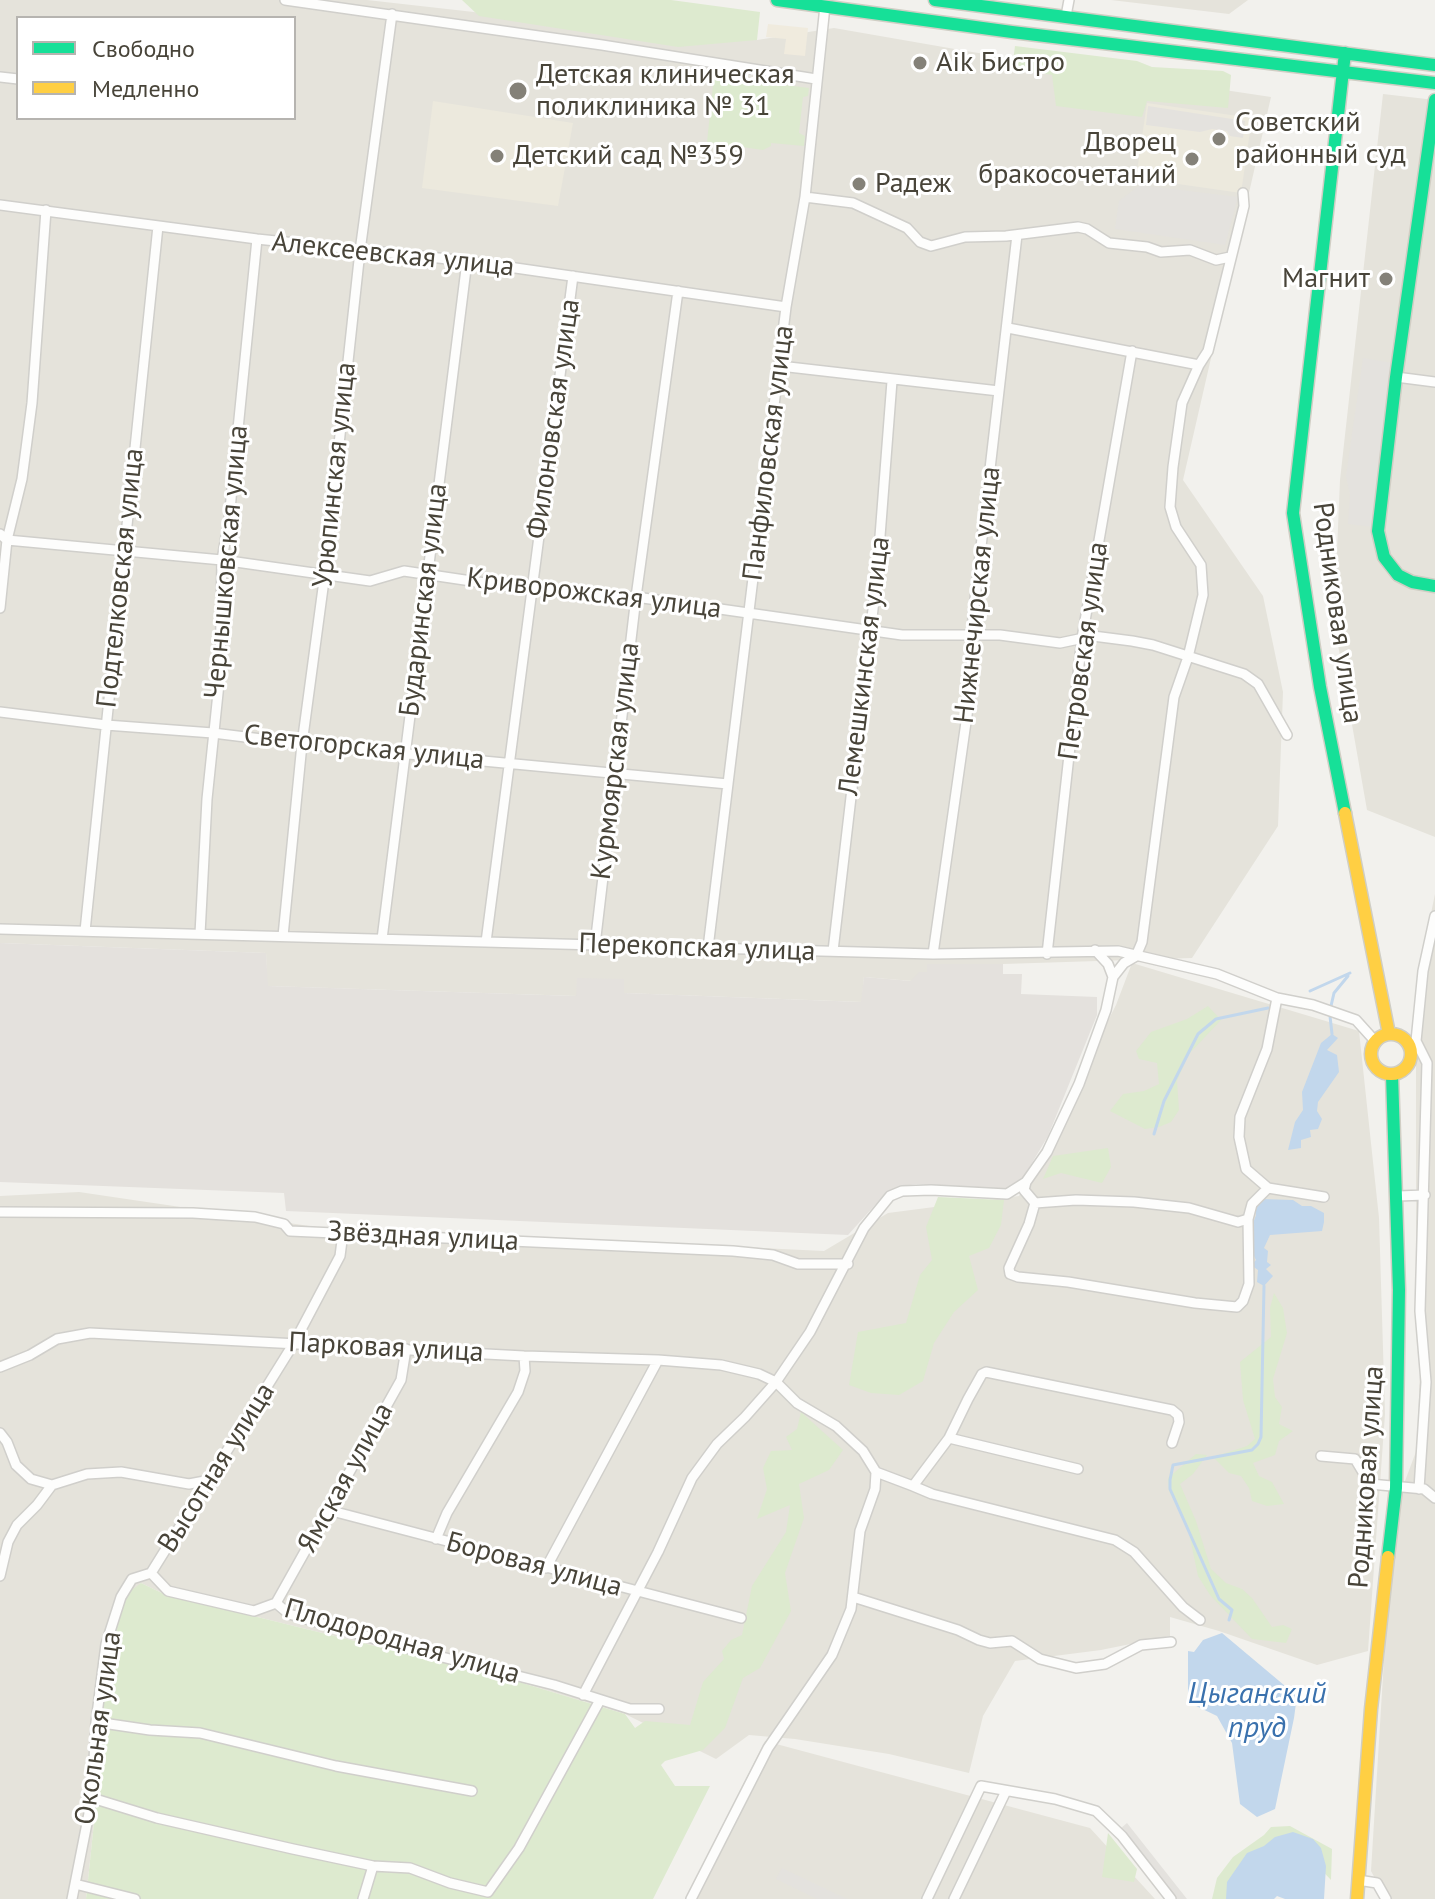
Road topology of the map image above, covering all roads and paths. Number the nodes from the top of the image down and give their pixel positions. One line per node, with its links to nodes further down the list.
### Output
1 (285, 0): 6 (street)
2 (777, 0): 5 (main road)
3 (935, 0): 7 (main road)
4 (1069, 0): 7 (street)
5 (826, 3): 10 (main road); 11 (street, Панфиловская улица)
6 (392, 14): 11 (street); 21 (street, Урюпинская улица)
7 (1066, 16): 8 (main road)
8 (1345, 53): 9 (main road); 10 (main road, Родниковая улица)
9 (1435, 65)
10 (1343, 71): 12 (main road); 76 (main road, Родниковая улица)
11 (816, 79): 15 (street, Панфиловская улица)
12 (1435, 83)
13 (1435, 100): 31 (main road)
14 (1243, 193): 22 (street)
15 (805, 197): 19 (street); 26 (street, Панфиловская улица)
16 (0, 205): 17 (street, Алексеевская улица)
17 (46, 210): 18 (street, Алексеевская улица); 35 (street)
18 (158, 226): 20 (street, Алексеевская улица); 36 (street, Подтелковская улица)
19 (1017, 235): 22 (street); 27 (street, Нижнечирская улица)
20 (257, 239): 21 (street, Алексеевская улица); 37 (street, Чернышковская улица)
21 (360, 251): 23 (street, Алексеевская улица); 38 (street, Урюпинская улица)
22 (1230, 257): 29 (street)
23 (467, 261): 24 (street, Алексеевская улица); 39 (street, Бударинская улица)
24 (573, 276): 25 (street, Алексеевская улица); 41 (street, Филоновская улица)
25 (678, 291): 26 (street, Алексеевская улица); 42 (street, Курмоярская улица)
26 (786, 307): 30 (street, Панфиловская улица)
27 (1008, 328): 28 (street); 34 (street, Нижнечирская улица)
28 (1132, 351): 29 (street); 47 (street, Петровская улица)
29 (1199, 365): 48 (street)
30 (780, 366): 32 (street); 44 (street, Панфиловская улица)
31 (1396, 377): 33 (street); 40 (main road)
32 (892, 381): 34 (street); 45 (street, Лемешкинская улица)
33 (1435, 382)
34 (999, 391): 46 (street, Нижнечирская улица)
35 (3, 537): 36 (street, Криворожская улица); 43 (street)
36 (122, 552): 37 (street, Криворожская улица); 50 (street, Подтелковская улица)
37 (222, 560): 38 (street, Криворожская улица); 51 (street, Чернышковская улица)
38 (325, 573): 39 (street, Криворожская улица); 53 (street, Урюпинская улица)
39 (427, 574): 41 (street, Криворожская улица); 54 (street, Бударинская улица)
40 (1435, 586)
41 (532, 590): 42 (street, Криворожская улица); 55 (street, Филоновская улица)
42 (636, 597): 44 (street, Криворожская улица); 56 (street, Курмоярская улица)
43 (0, 608)
44 (750, 613): 45 (street, Криворожская улица); 57 (street, Панфиловская улица)
45 (869, 628): 46 (street, Криворожская улица); 68 (street, Лемешкинская улица)
46 (973, 636): 47 (street, Криворожская улица); 69 (street, Нижнечирская улица)
47 (1082, 638): 48 (street, Криворожская улица); 70 (street, Петровская улица)
48 (1188, 657): 52 (street, Криворожская улица); 71 (street)
49 (0, 712): 50 (street, Светогорская улица)
50 (106, 725): 51 (street, Светогорская улица); 60 (street, Подтелковская улица)
51 (213, 733): 53 (street, Светогорская улица); 61 (street, Чернышковская улица)
52 (1287, 735)
53 (302, 744): 54 (street, Светогорская улица); 62 (street, Урюпинская улица)
54 (405, 753): 55 (street, Светогорская улица); 63 (street, Бударинская улица)
55 (508, 762): 56 (street, Светогорская улица); 64 (street, Филоновская улица)
56 (614, 774): 57 (street, Светогорская улица); 65 (street, Курмоярская улица)
57 (728, 784): 66 (street, Панфиловская улица)
58 (1435, 916): 72 (street, Родниковая улица)
59 (0, 929): 60 (street, Перекопская улица)
60 (85, 931): 61 (street, Перекопская улица)
61 (200, 934): 62 (street, Перекопская улица)
62 (283, 936): 63 (street, Перекопская улица)
63 (382, 939): 64 (street, Перекопская улица)
64 (486, 942): 65 (street, Перекопская улица)
65 (595, 945): 66 (street, Перекопская улица)
66 (708, 948): 68 (street, Перекопская улица)
67 (1095, 950): 70 (street, Перекопская улица); 71 (street, Перекопская улица); 74 (street)
68 (833, 951): 69 (street, Перекопская улица)
69 (933, 954): 70 (street, Перекопская улица)
70 (1047, 954)
71 (1136, 956): 74 (street); 75 (street, Перекопская улица)
72 (1423, 971): 73 (street); 78 (street, Родниковая улица)
73 (1435, 972)
74 (1113, 977): 81 (street)
75 (1277, 998): 77 (street, Перекопская улица); 82 (street)
76 (1389, 1034): 77 (main road); 78 (main road, Родниковая улица)
77 (1375, 1041): 80 (main road)
78 (1416, 1052): 79 (street, Родниковая улица); 80 (main road)
79 (1431, 1064): 83 (street, Родниковая улица)
80 (1392, 1075): 84 (main road, Родниковая улица)
81 (1026, 1182): 86 (street); 90 (street)
82 (1268, 1188): 85 (street); 88 (street)
83 (1425, 1195): 84 (street); 107 (street, Родниковая улица)
84 (1398, 1196): 106 (main road, Родниковая улица)
85 (1324, 1197)
86 (1035, 1203): 88 (street); 88 (street)
87 (0, 1212): 89 (street, Звёздная улица)
88 (1248, 1219)
89 (343, 1233): 90 (street, Звёздная улица); 91 (street, Высотная улица)
90 (848, 1264): 96 (street)
91 (294, 1343): 92 (street, Парковая улица); 95 (street, Парковая улица); 103 (street, Высотная улица)
92 (406, 1349): 93 (street, Парковая улица); 109 (street, Ямская улица)
93 (524, 1356): 94 (street, Парковая улица); 110 (street)
94 (658, 1360): 96 (street, Парковая улица); 112 (street)
95 (0, 1367)
96 (776, 1382): 102 (street); 115 (street)
97 (0, 1433): 104 (street)
98 (949, 1438): 99 (street); 101 (street); 105 (street)
99 (1172, 1443)
100 (1321, 1456): 106 (street)
101 (1078, 1469)
102 (876, 1472): 105 (street); 116 (street)
103 (210, 1480): 104 (street); 113 (street, Высотная улица)
104 (52, 1485): 111 (street)
105 (913, 1486): 119 (street)
106 (1396, 1488): 107 (street); 129 (main road, Родниковая улица)
107 (1419, 1489): 108 (street)
108 (1435, 1498)
109 (328, 1510): 110 (street, Боровая улица); 117 (street, Ямская улица)
110 (436, 1539): 112 (street, Боровая улица)
111 (4, 1543): 114 (street)
112 (546, 1568): 115 (street, Боровая улица)
113 (151, 1573): 117 (street, Плодородная улица); 124 (street, Окольная улица)
114 (0, 1576)
115 (636, 1591): 118 (street, Боровая улица); 121 (street)
116 (853, 1597): 120 (street); 134 (street)
117 (276, 1603): 121 (street, Плодородная улица)
118 (741, 1618)
119 (1200, 1620)
120 (1171, 1642)
121 (583, 1695): 122 (street, Плодородная улица)
122 (600, 1700): 123 (street, Плодородная улица); 128 (street)
123 (659, 1709)
124 (96, 1722): 125 (street); 127 (street, Окольная улица)
125 (472, 1791)
126 (1006, 1791): 135 (street); 136 (street); 137 (street)
127 (92, 1798): 128 (street); 130 (street, Окольная улица)
128 (373, 1866): 133 (street)
129 (1358, 1880): 138 (main road, Родниковая улица); 139 (street)
130 (75, 1884): 131 (street, Окольная улица); 132 (street)
131 (72, 1899)
132 (135, 1899)
133 (363, 1899)
134 (691, 1899)
135 (927, 1899)
136 (954, 1899)
137 (1171, 1899)
138 (1357, 1899)
139 (1386, 1899)

